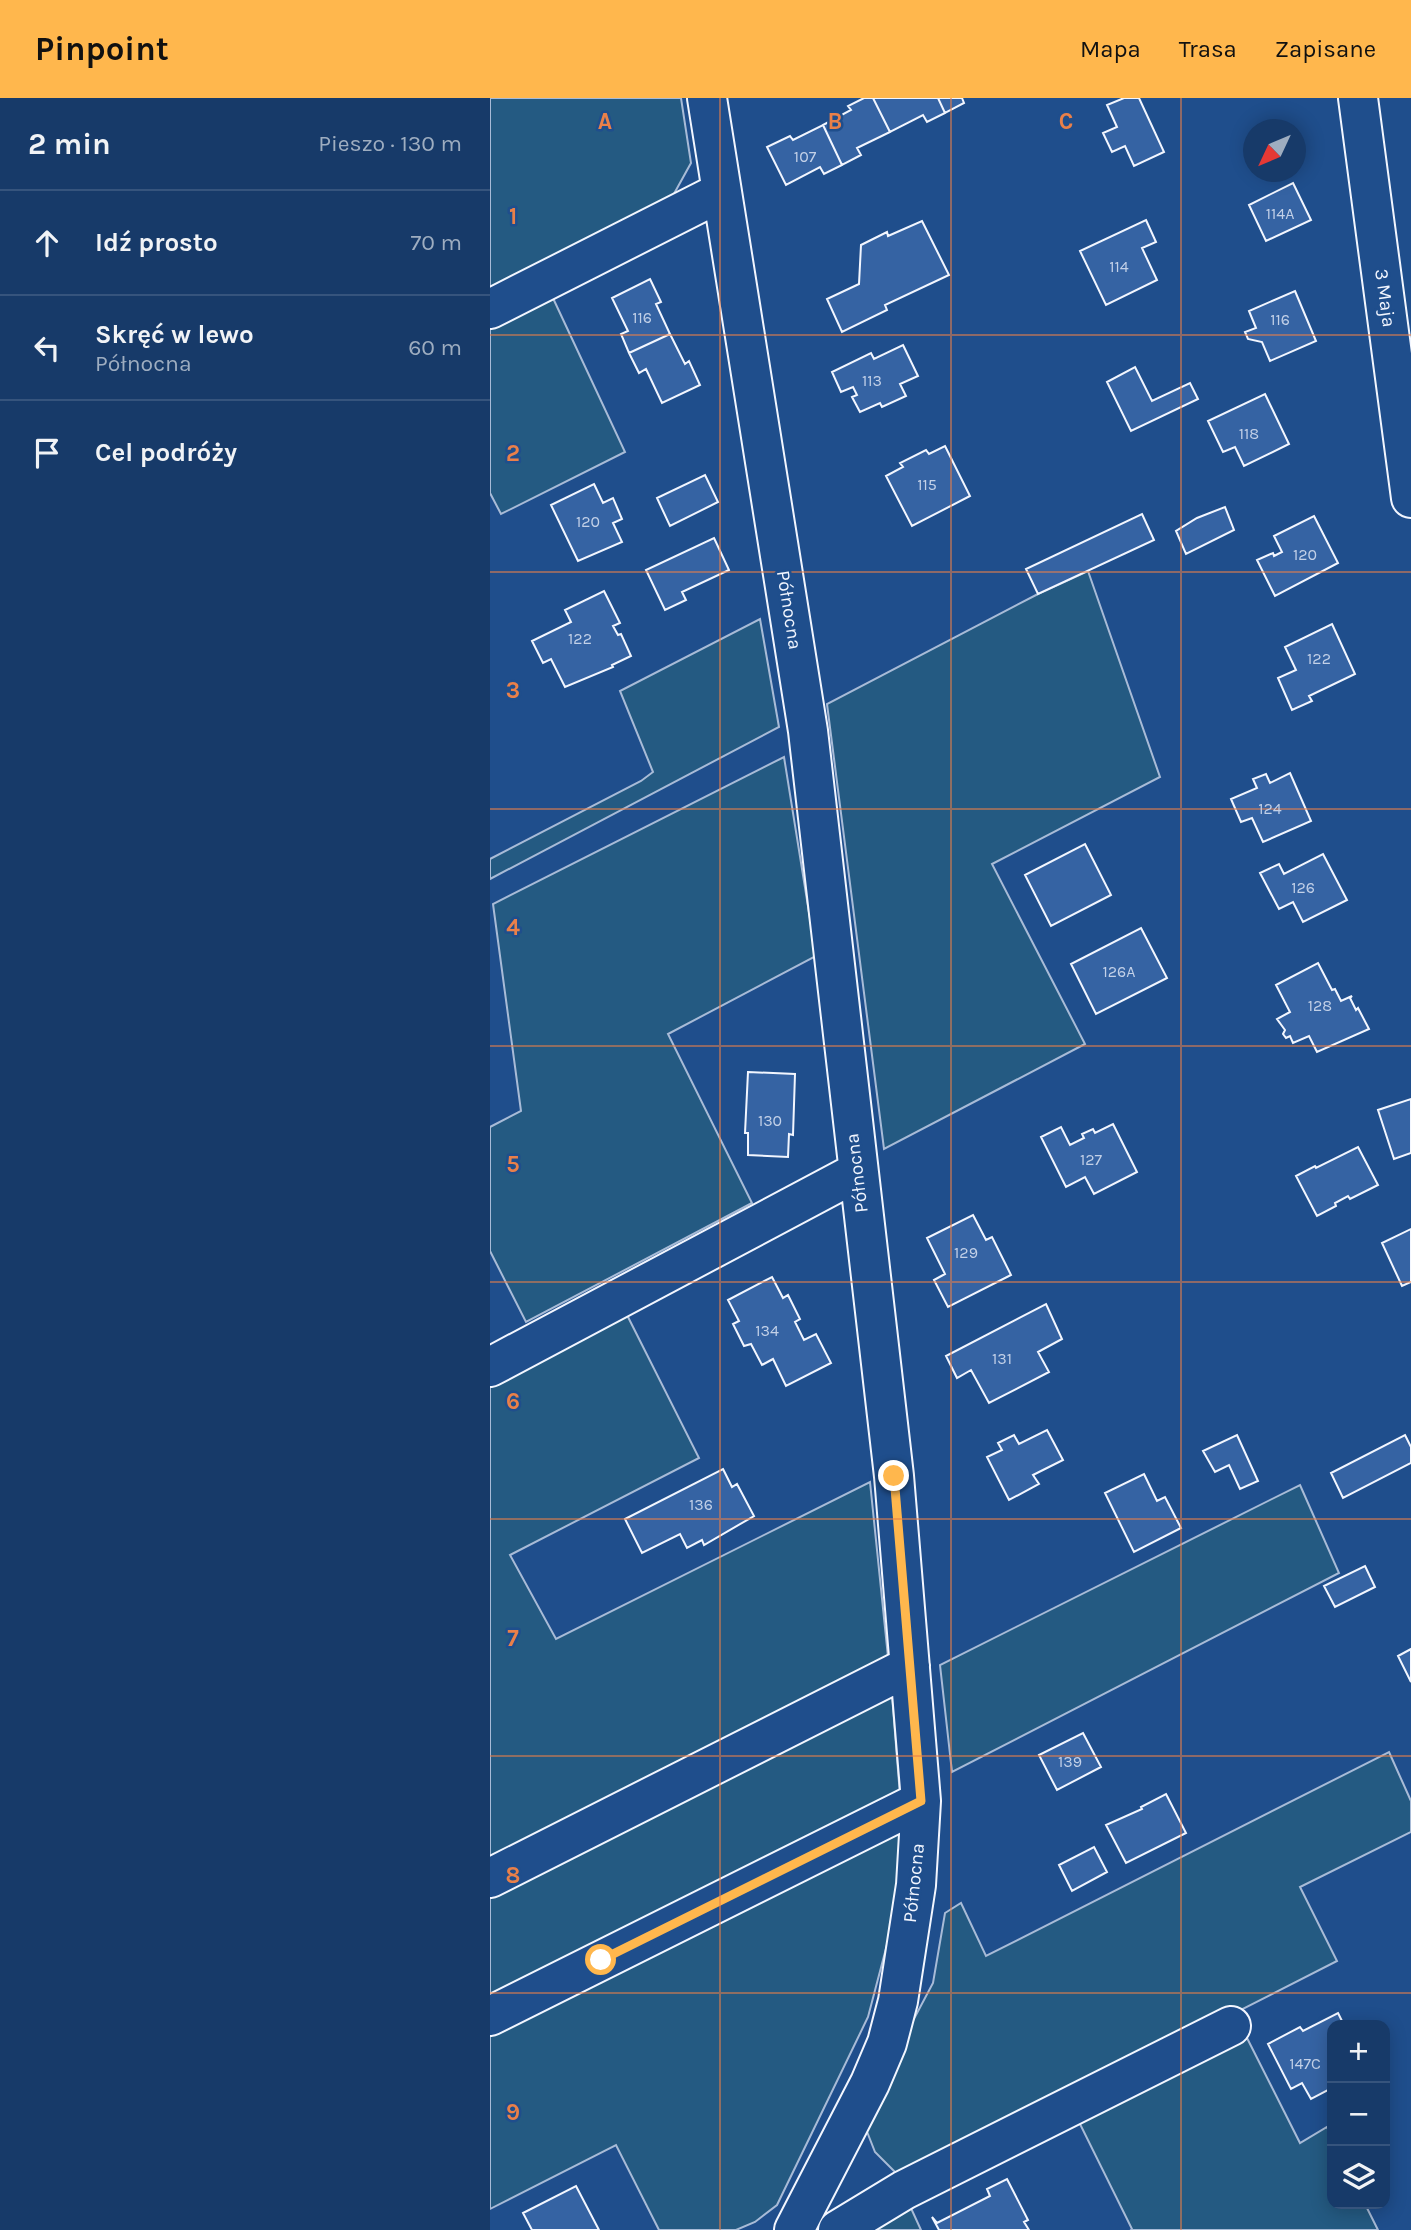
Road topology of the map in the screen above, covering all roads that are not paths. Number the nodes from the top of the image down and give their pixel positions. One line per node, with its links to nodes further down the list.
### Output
1 (707, 98): 3 (street, Północna)
2 (1358, 98): 5 (street, 3 Maja)
3 (721, 192): 4 (street); 6 (street, Północna)
4 (490, 309)
5 (1411, 498)
6 (857, 1172): 7 (street); 8 (street, Północna)
7 (490, 1367)
8 (910, 1666): 9 (street, Północna); 10 (street)
9 (921, 1801): 11 (street); 13 (street, Północna)
10 (490, 1878)
11 (490, 2016)
12 (1231, 2025): 14 (street)
13 (794, 2230)
14 (838, 2230)

